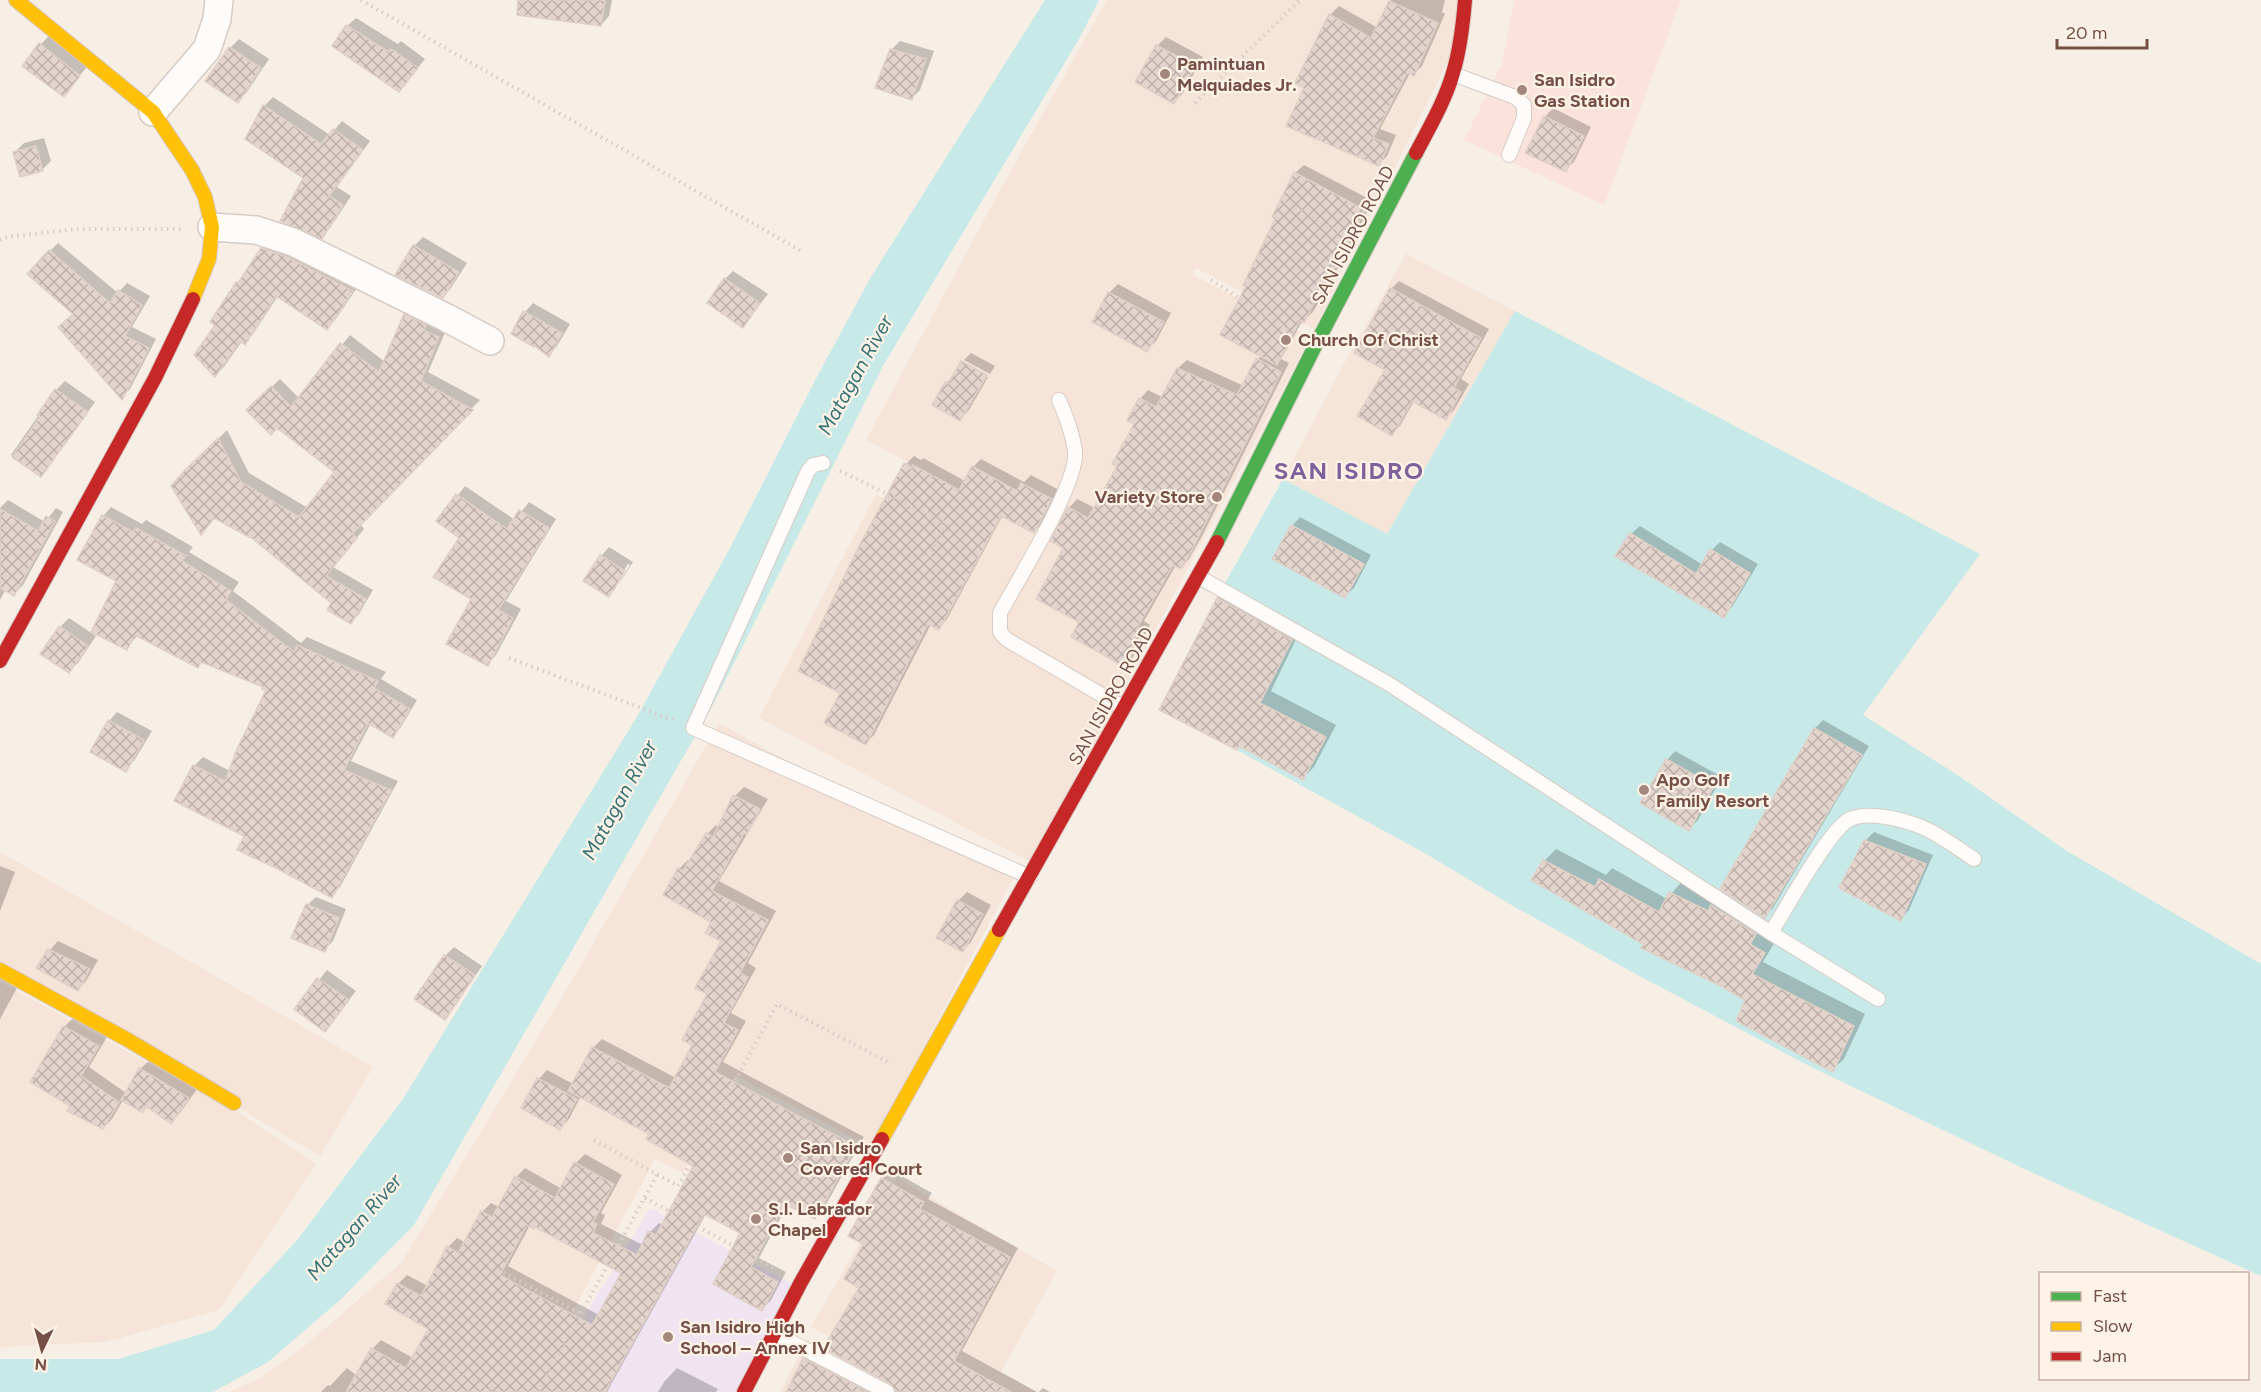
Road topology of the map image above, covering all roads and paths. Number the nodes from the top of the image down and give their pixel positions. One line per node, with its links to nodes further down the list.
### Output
1 (16, 0): 8 (street)
2 (219, 0): 8 (street)
3 (361, 0): 14 (path)
4 (1300, 0): 7 (path)
5 (1465, 0): 6 (street, SAN ISIDRO ROAD)
6 (1453, 74): 9 (lane); 13 (street, SAN ISIDRO ROAD)
7 (1195, 102)
8 (153, 112): 11 (street)
9 (1509, 155)
10 (1285, 202): 13 (path)
11 (212, 227): 12 (path); 16 (street); 25 (street)
12 (0, 240)
13 (1367, 249): 17 (street, SAN ISIDRO ROAD)
14 (803, 252)
15 (1211, 280): 17 (path)
16 (490, 341)
17 (1315, 346): 21 (street, SAN ISIDRO ROAD)
18 (1059, 400): 26 (lane)
19 (823, 463): 22 (path); 29 (lane)
20 (1136, 505): 21 (path)
21 (1216, 545): 23 (street, SAN ISIDRO ROAD)
22 (928, 558)
23 (1199, 577): 26 (street, SAN ISIDRO ROAD); 30 (lane)
24 (509, 658): 27 (path)
25 (0, 661)
26 (1124, 708): 29 (street, SAN ISIDRO ROAD)
27 (673, 720)
28 (1974, 859): 30 (lane)
29 (1030, 877): 33 (street, SAN ISIDRO ROAD)
30 (1772, 933): 32 (lane)
31 (0, 970): 34 (street)
32 (1878, 999)
33 (917, 1078): 36 (path); 39 (street, SAN ISIDRO ROAD)
34 (234, 1102)
35 (594, 1140): 36 (path)
36 (657, 1175): 37 (path)
37 (645, 1198): 39 (path); 40 (path)
38 (488, 1264): 40 (path)
39 (801, 1282): 41 (street, SAN ISIDRO ROAD)
40 (581, 1314): 44 (path)
41 (774, 1333): 45 (street, SAN ISIDRO ROAD); 46 (lane)
42 (437, 1359): 43 (path)
43 (496, 1392)
44 (538, 1392)
45 (744, 1392)
46 (887, 1392)

